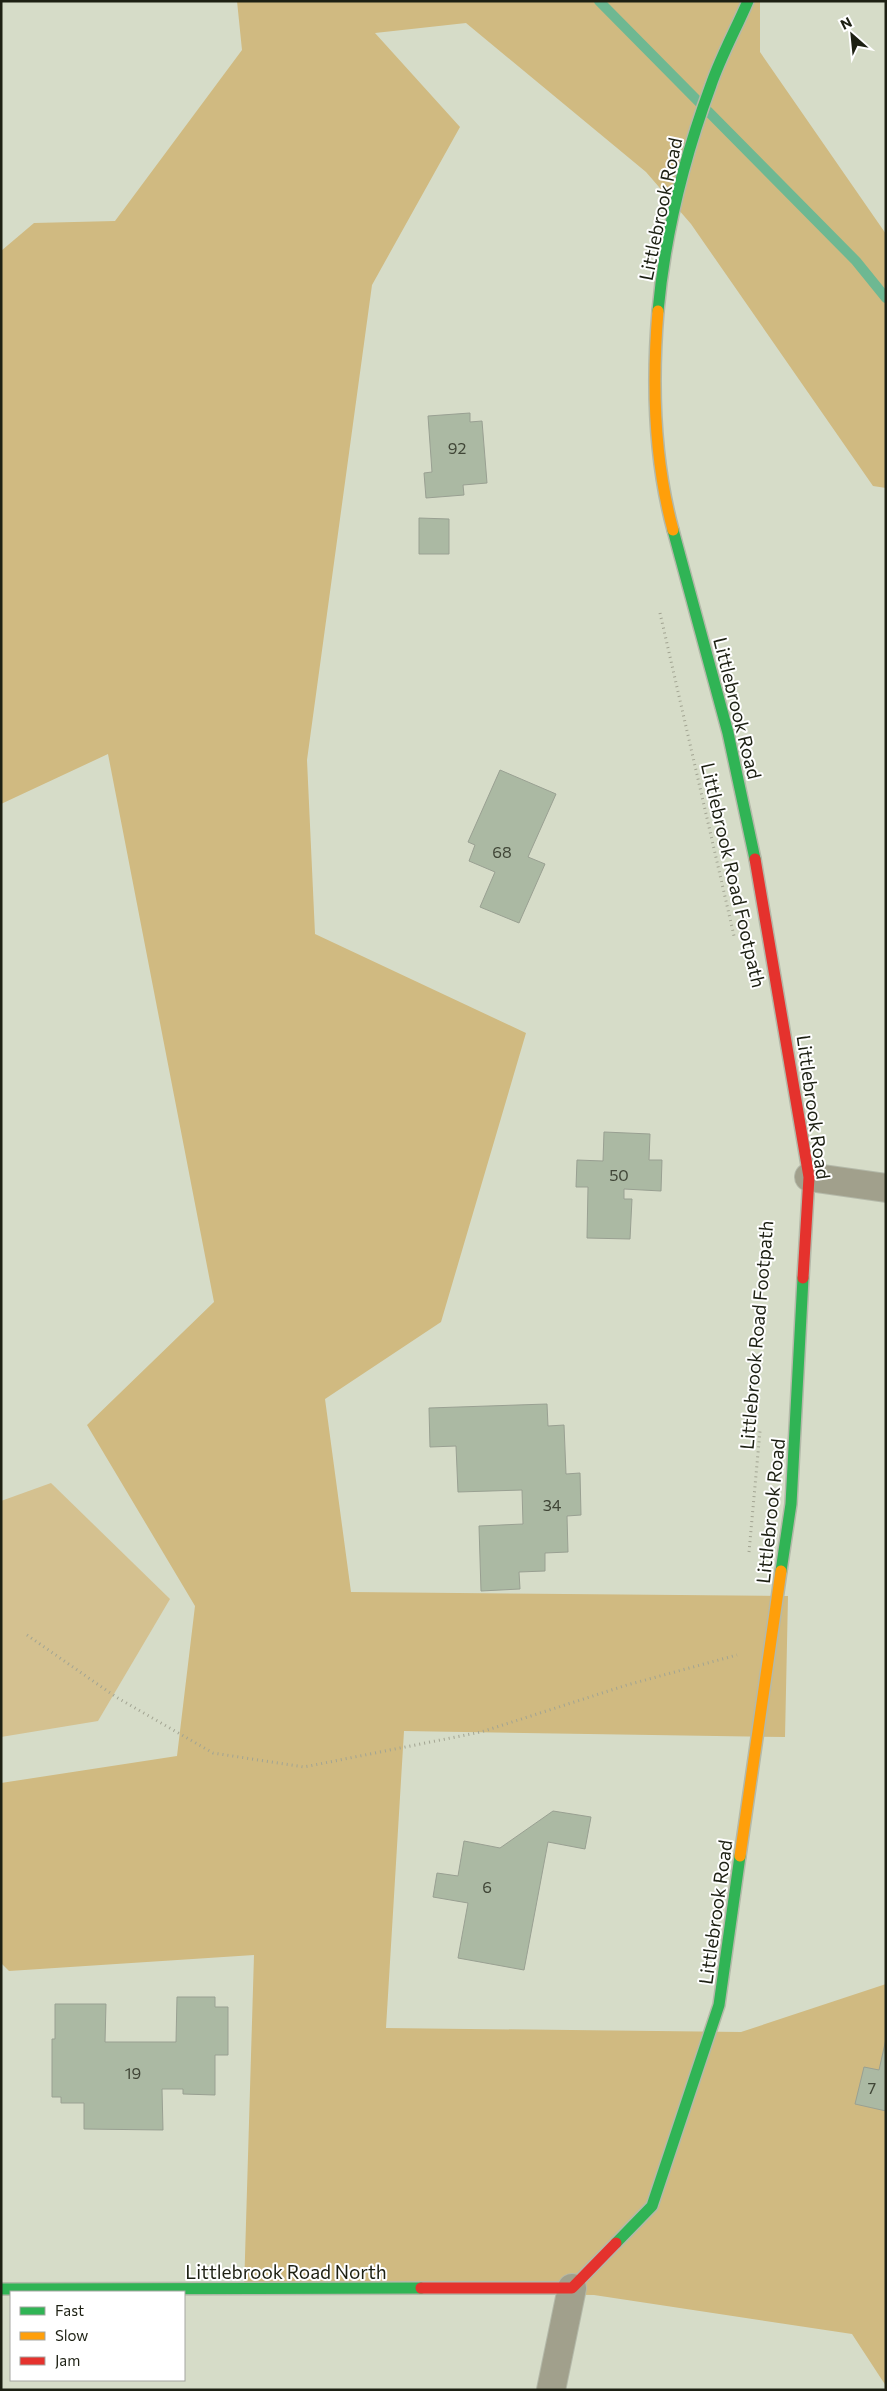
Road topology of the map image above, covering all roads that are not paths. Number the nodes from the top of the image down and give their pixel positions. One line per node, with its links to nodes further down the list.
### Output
1 (748, 1): 2 (street, Littlebrook Road)
2 (809, 1177): 3 (street); 4 (street, Littlebrook Road)
3 (886, 1188)
4 (572, 2288): 5 (street, Littlebrook Road North); 6 (street)
5 (1, 2289)
6 (551, 2390)

